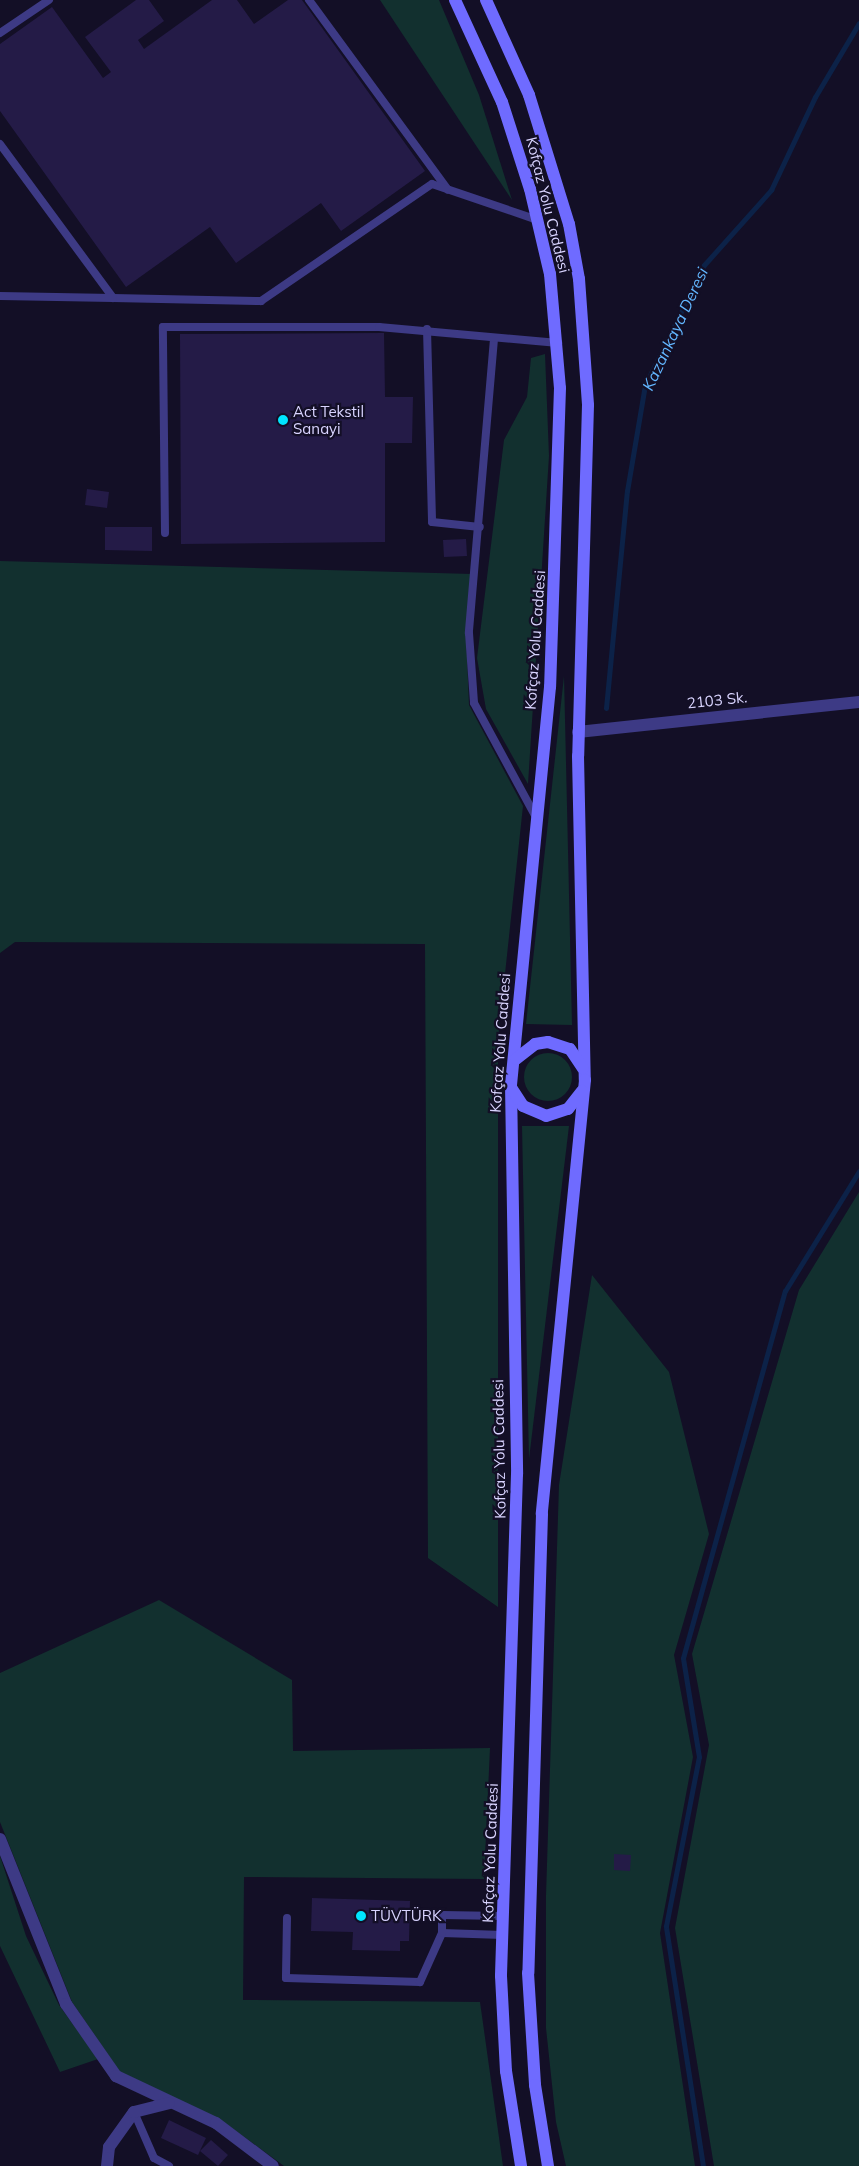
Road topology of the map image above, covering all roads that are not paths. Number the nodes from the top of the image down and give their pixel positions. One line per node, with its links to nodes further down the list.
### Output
1 (49, 0): 5 (lane)
2 (309, 0): 7 (lane)
3 (455, 0): 8 (main road, Kofçaz Yolu Caddesi)
4 (486, 0): 17 (main road, Kofçaz Yolu Caddesi)
5 (0, 33)
6 (0, 144): 10 (lane)
7 (448, 190): 8 (lane); 10 (lane)
8 (538, 220): 13 (main road, Kofçaz Yolu Caddesi)
9 (0, 296): 10 (lane)
10 (112, 298)
11 (427, 329): 12 (lane); 14 (lane); 15 (lane)
12 (494, 338): 13 (lane); 14 (lane)
13 (558, 343): 18 (main road, Kofçaz Yolu Caddesi)
14 (480, 527): 18 (lane)
15 (165, 533)
16 (859, 702): 17 (street, 2103 Sk.)
17 (578, 732): 20 (main road, Kofçaz Yolu Caddesi)
18 (537, 819): 19 (main road, Kofçaz Yolu Caddesi)
19 (516, 1060): 20 (main road); 21 (main road, Kofçaz Yolu Caddesi)
20 (583, 1068): 22 (main road, Kofçaz Yolu Caddesi)
21 (511, 1084): 22 (main road); 24 (main road, Kofçaz Yolu Caddesi)
22 (582, 1091): 34 (main road, Kofçaz Yolu Caddesi)
23 (0, 1839): 28 (street)
24 (503, 1916): 26 (lane); 27 (main road, Kofçaz Yolu Caddesi)
25 (288, 1918): 26 (lane)
26 (442, 1933): 27 (lane)
27 (503, 1935): 33 (main road, Kofçaz Yolu Caddesi)
28 (169, 2103): 29 (street); 32 (street)
29 (134, 2112): 30 (street); 31 (lane)
30 (106, 2166)
31 (168, 2166)
32 (273, 2166)
33 (521, 2166)
34 (548, 2166)

